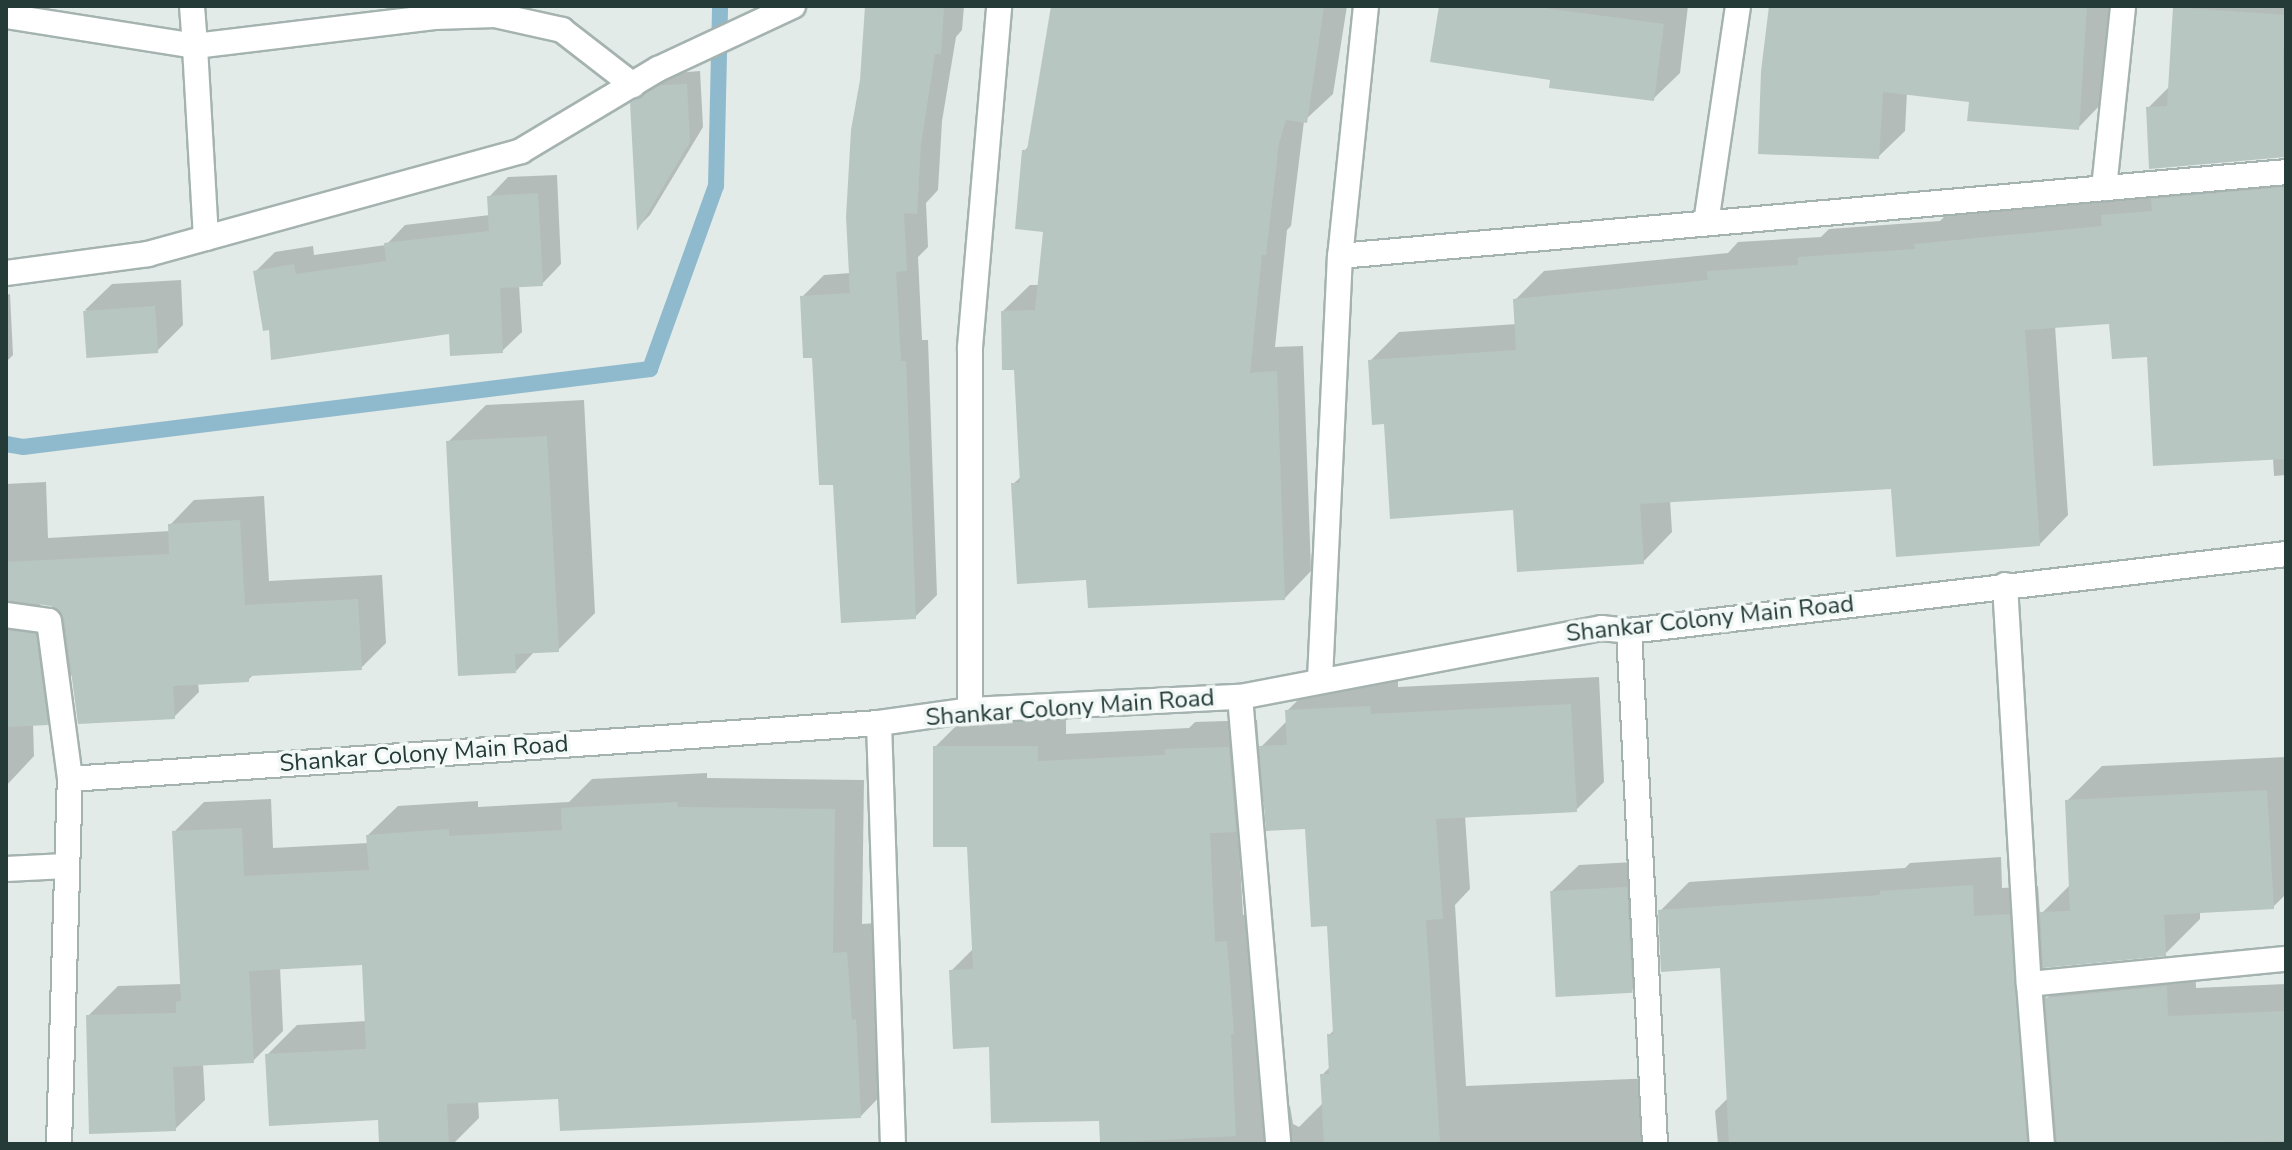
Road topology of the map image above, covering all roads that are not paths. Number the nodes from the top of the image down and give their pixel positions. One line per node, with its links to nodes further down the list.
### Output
1 (192, 6): 8 (street)
2 (793, 6): 9 (street)
3 (999, 6): 22 (street)
4 (1366, 6): 14 (street)
5 (1738, 6): 12 (street)
6 (2123, 6): 11 (street)
7 (6, 16): 8 (street)
8 (195, 46): 9 (street); 13 (street)
9 (633, 85): 13 (street)
10 (2286, 172): 11 (street)
11 (2104, 188): 12 (street)
12 (1706, 223): 14 (street)
13 (206, 238): 15 (street)
14 (1340, 256): 20 (street)
15 (6, 273)
16 (2286, 554): 17 (street, Shankar Colony Main Road)
17 (2005, 585): 19 (street, Shankar Colony Main Road); 28 (street)
18 (6, 615): 24 (street)
19 (1629, 631): 20 (street, Shankar Colony Main Road); 32 (street)
20 (1320, 679): 21 (street, Shankar Colony Main Road)
21 (1240, 697): 22 (street, Shankar Colony Main Road); 31 (street)
22 (970, 710): 23 (street, Shankar Colony Main Road)
23 (879, 723): 24 (street, Shankar Colony Main Road); 30 (street)
24 (70, 779): 25 (street)
25 (66, 866): 26 (street); 29 (street)
26 (6, 869)
27 (2286, 959): 28 (street)
28 (2029, 984): 33 (street)
29 (59, 1144)
30 (893, 1144)
31 (1278, 1144)
32 (1655, 1144)
33 (2042, 1144)

